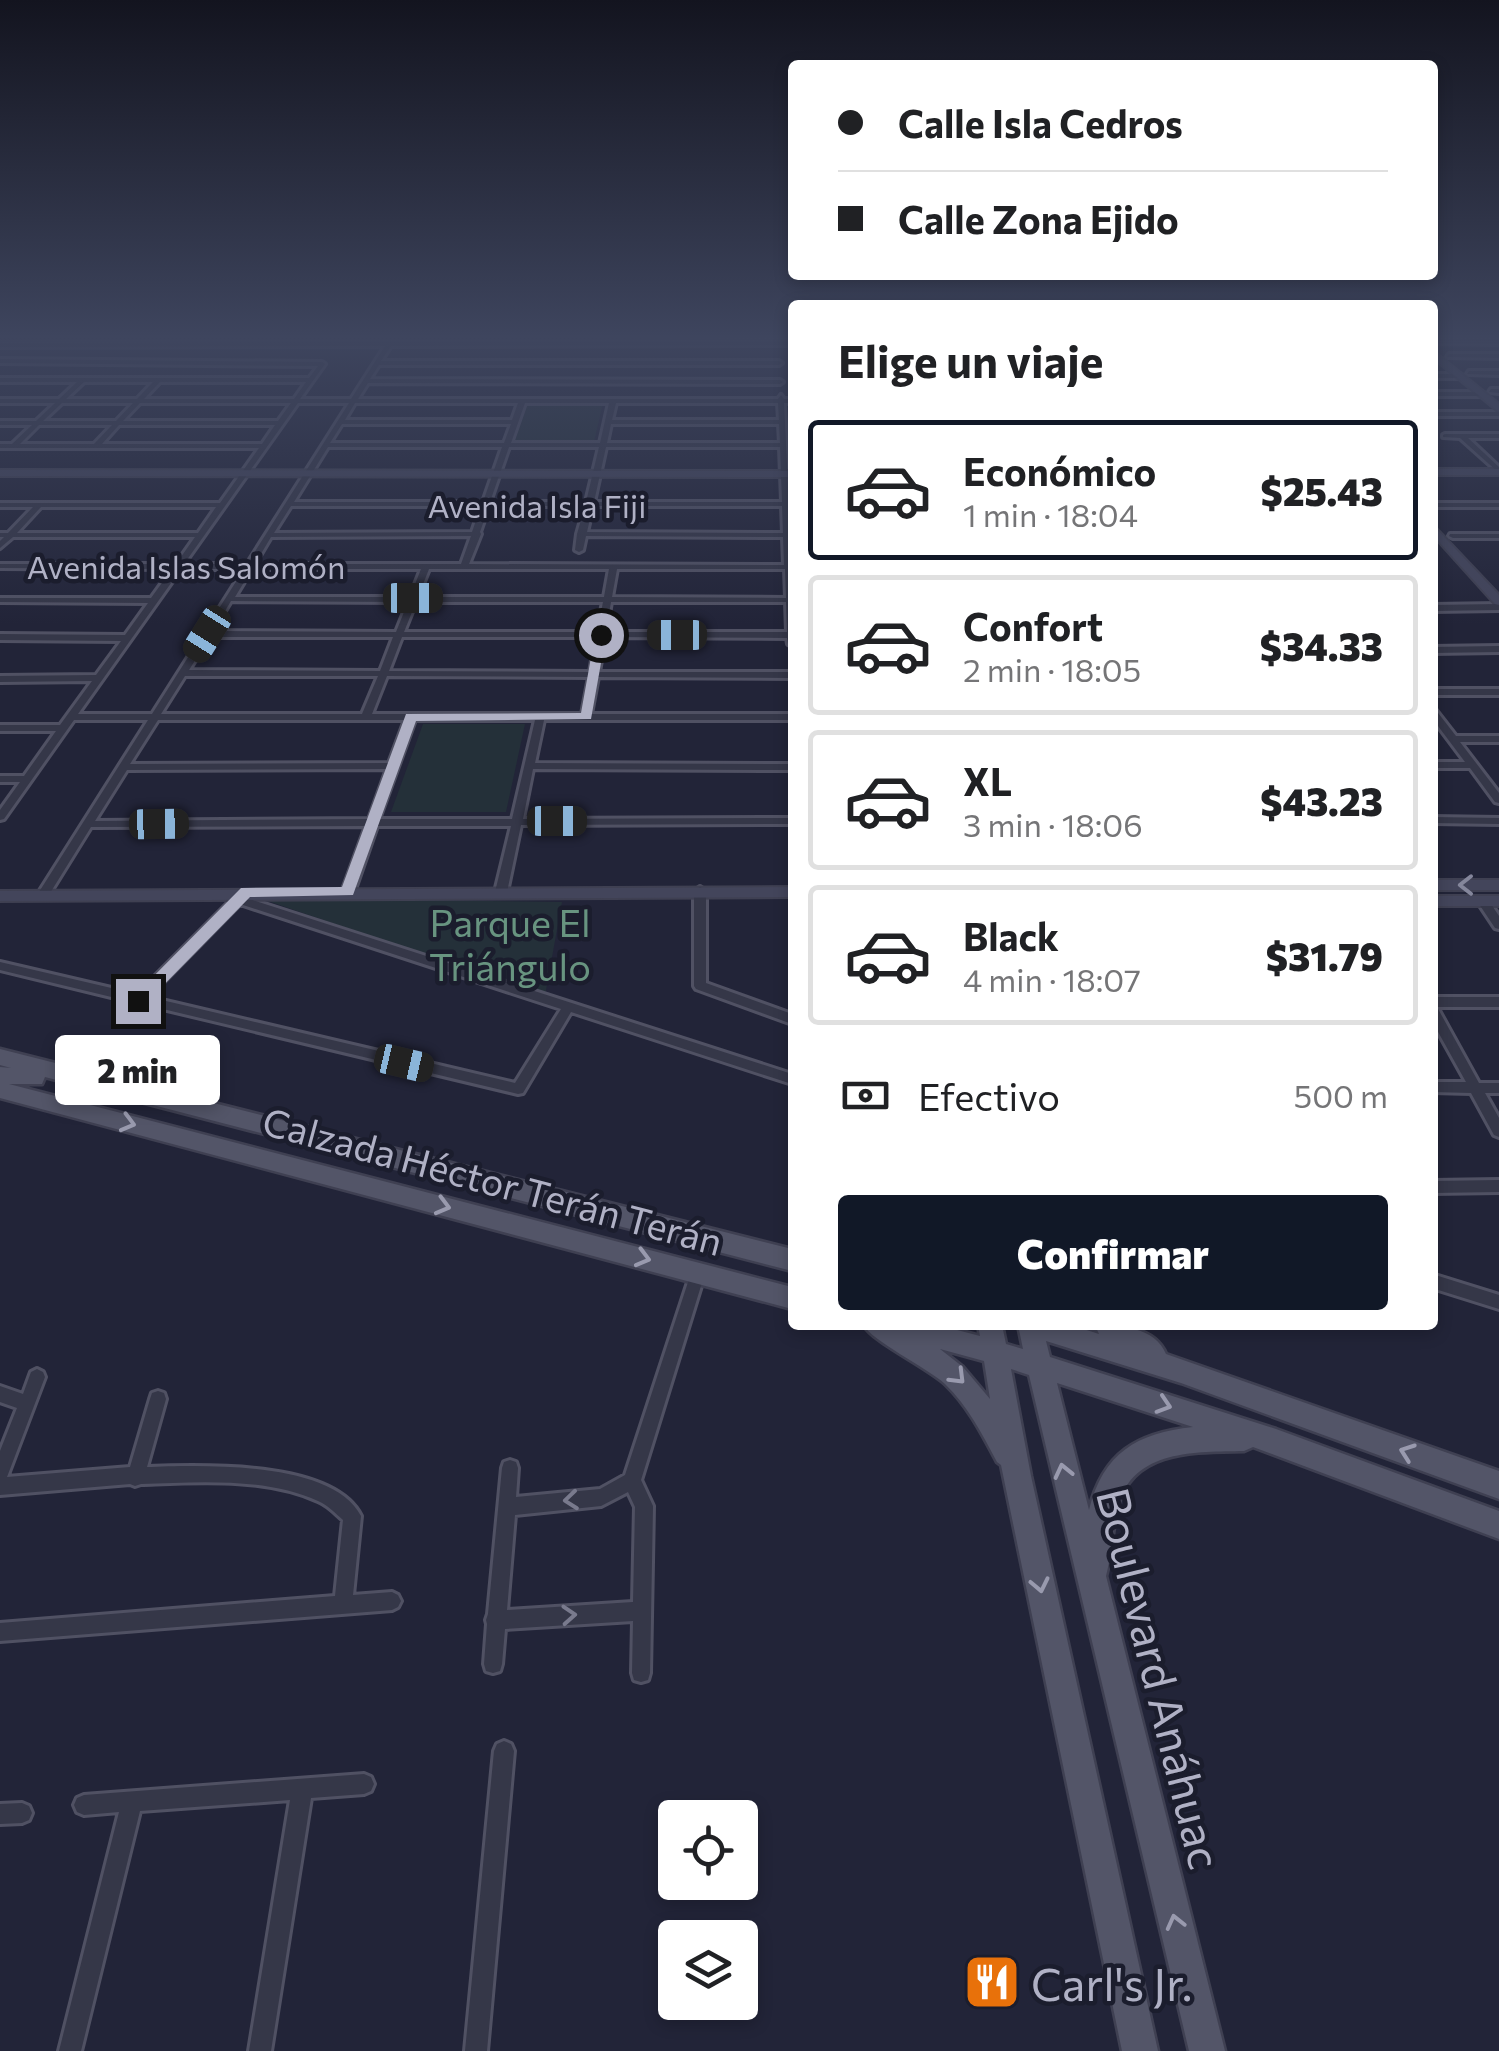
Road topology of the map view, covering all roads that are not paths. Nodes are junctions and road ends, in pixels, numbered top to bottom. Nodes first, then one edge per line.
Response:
1 (29, 432) edge
2 (110, 432) edge
3 (274, 432) edge
4 (334, 432) edge
5 (512, 432) edge
6 (605, 432) edge
7 (783, 432) edge
8 (1441, 432) edge
9 (1462, 436) junction
10 (1499, 436) edge
11 (1448, 439) junction
12 (1438, 441) edge
13 (1469, 443) junction
14 (601, 444) junction
15 (97, 445) junction
16 (325, 445) junction
17 (509, 445) junction
18 (784, 445) junction
19 (0, 446) edge
20 (14, 446) junction
21 (264, 446) junction
22 (1438, 472) edge
23 (1499, 472) edge
24 (498, 473) junction
25 (595, 473) junction
26 (0, 474) edge
27 (244, 474) junction
28 (308, 474) junction
29 (788, 474) edge
30 (288, 504) junction
31 (786, 504) junction
32 (0, 505) edge
33 (39, 505) junction
34 (222, 505) junction
35 (488, 505) junction
36 (587, 505) junction
37 (1499, 505) edge
38 (1438, 509) edge
39 (0, 534) edge
40 (477, 534) junction
41 (581, 534) junction
42 (11, 535) junction
43 (200, 535) junction
44 (269, 535) junction
45 (787, 535) junction
46 (1499, 536) edge
47 (1445, 538) edge
48 (788, 545) edge
49 (0, 546) edge
50 (578, 550) dead end
51 (0, 566) edge
52 (178, 566) junction
53 (250, 566) junction
54 (426, 566) junction
55 (464, 566) junction
56 (614, 566) junction
57 (788, 566) edge
58 (1499, 586) edge
59 (413, 598) junction
60 (229, 599) junction
61 (608, 599) junction
62 (0, 600) edge
63 (154, 600) junction
64 (788, 600) edge
65 (1499, 605) edge
66 (1438, 608) edge
67 (207, 634) junction
68 (398, 635) junction
69 (601, 635) junction
70 (788, 635) edge
71 (0, 637) edge
72 (128, 638) junction
73 (1499, 649) edge
74 (1438, 650) edge
75 (183, 673) junction
76 (382, 673) junction
77 (594, 674) junction
78 (788, 675) edge
79 (99, 678) junction
80 (0, 679) edge
81 (1438, 692) edge
82 (1499, 692) edge
83 (72, 716) junction
84 (366, 716) junction
85 (586, 716) junction
86 (155, 717) junction
87 (411, 717) junction
88 (540, 717) junction
89 (788, 717) edge
90 (1438, 718) edge
91 (0, 728) edge
92 (63, 728) junction
93 (1454, 739) junction
94 (1499, 739) edge
95 (1438, 765) edge
96 (1473, 765) junction
97 (124, 766) junction
98 (394, 766) junction
99 (530, 766) junction
100 (788, 767) edge
101 (0, 779) edge
102 (27, 779) junction
103 (1495, 789) edge
104 (1499, 800) edge
105 (0, 816) edge
106 (1438, 820) edge
107 (1499, 820) edge
108 (374, 821) junction
109 (518, 821) junction
110 (788, 821) edge
111 (88, 824) junction
112 (1438, 885) edge
113 (1499, 885) edge
114 (700, 891) junction
115 (348, 892) junction
116 (501, 892) junction
117 (788, 892) edge
118 (43, 895) junction
119 (0, 896) edge
120 (242, 896) junction
121 (1438, 901) edge
122 (1491, 901) edge
123 (1499, 925) edge
124 (0, 966) edge
125 (138, 1001) junction
126 (1499, 1002) edge
127 (569, 1006) junction
128 (1438, 1006) edge
129 (1438, 1017) edge
130 (788, 1018) edge
131 (0, 1057) edge
132 (788, 1077) edge
133 (101, 1083) junction
134 (3, 1088) edge
135 (1438, 1088) edge
136 (1476, 1088) junction
137 (1499, 1088) edge
138 (1499, 1131) edge
139 (1499, 1186) edge
140 (1438, 1187) edge
141 (788, 1259) edge
142 (698, 1273) junction
143 (1438, 1283) edge
144 (788, 1297) edge
145 (1499, 1302) edge
146 (885, 1330) edge
147 (933, 1330) edge
148 (1033, 1330) edge
149 (1048, 1330) edge
150 (1115, 1330) edge
151 (993, 1338) edge
152 (1038, 1364) junction
153 (1181, 1371) junction
154 (37, 1377) dead end
155 (0, 1394) edge
156 (158, 1399) dead end
157 (28, 1403) junction
158 (1265, 1438) junction
159 (510, 1468) dead end
160 (0, 1473) edge
161 (1017, 1476) junction
162 (135, 1478) junction
163 (632, 1481) junction
164 (1499, 1485) edge
165 (0, 1486) edge
166 (1499, 1494) edge
167 (506, 1507) junction
168 (1454, 1507) junction
169 (1499, 1525) edge
170 (1091, 1588) junction
171 (392, 1601) dead end
172 (342, 1605) junction
173 (642, 1610) junction
174 (496, 1620) junction
175 (0, 1632) edge
176 (493, 1664) dead end
177 (641, 1673) dead end
178 (504, 1751) dead end
179 (364, 1784) dead end
180 (302, 1790) junction
181 (132, 1802) junction
182 (84, 1805) dead end
183 (22, 1813) dead end
184 (0, 1814) edge
185 (70, 2051) edge
186 (260, 2051) edge
187 (476, 2051) edge
188 (1140, 2051) edge
189 (1207, 2051) edge

1 - 20 street
2 - 15 street
3 - 21 street
4 - 16 street
5 - 17 street
6 - 14 street
7 - 18 street
8 - 11 street
9 - 10 street
9 - 11 street
9 - 13 street
11 - 12 street
11 - 13 street
13 - 23 street
14 - 17 street
14 - 18 street
14 - 25 street
15 - 20 street
15 - 21 street
16 - 17 street
16 - 28 street
17 - 24 street
18 - 29 street
19 - 20 street
21 - 27 street
22 - 23 street
24 - 25 street
24 - 28 street
24 - 35 street
25 - 29 street
25 - 36 street
26 - 27 street
27 - 28 street
27 - 34 street
28 - 30 street
29 - 31 street
30 - 35 street, Avenida Isla Fiji
30 - 44 street
31 - 36 street, Avenida Isla Fiji
31 - 45 street
32 - 33 street
33 - 34 street
33 - 42 street
34 - 43 street
35 - 36 street, Avenida Isla Fiji
35 - 40 street
36 - 41 street
37 - 38 street
39 - 42 street
40 - 44 street
40 - 55 street
41 - 45 street
41 - 50 street
42 - 43 street
42 - 49 street
43 - 52 street
44 - 53 street
45 - 48 street
46 - 47 street
47 - 58 street
47 - 65 street
51 - 52 street, Avenida Islas Salomón
52 - 53 street, Avenida Islas Salomón
52 - 63 street
53 - 54 street, Avenida Islas Salomón
53 - 60 street
54 - 55 street, Avenida Islas Salomón
54 - 59 street
55 - 56 street, Avenida Islas Salomón
56 - 57 street, Avenida Islas Salomón
56 - 61 street
59 - 60 street
59 - 61 street
59 - 68 street
60 - 67 street
61 - 64 street
61 - 69 street
62 - 63 street
63 - 72 street
65 - 66 street
67 - 68 street
67 - 75 street
68 - 69 street
68 - 76 street
69 - 70 street
69 - 77 street
71 - 72 street
72 - 79 street
73 - 74 street
75 - 76 street
75 - 86 street
76 - 77 street
76 - 84 street
77 - 78 street
77 - 85 street
79 - 80 street
79 - 83 street
81 - 82 street
83 - 86 street
83 - 92 street
84 - 86 street
84 - 87 street
85 - 88 street
85 - 89 street
86 - 97 street
87 - 88 street
87 - 98 street
88 - 99 street
90 - 93 street
91 - 92 street
92 - 102 street
93 - 94 street
93 - 96 street
95 - 96 street
96 - 103 street
97 - 98 street
97 - 111 street
98 - 108 street
99 - 100 street
99 - 109 street
101 - 102 street
102 - 105 street
103 - 104 street
106 - 107 street
108 - 109 street
108 - 111 street
108 - 115 street
109 - 110 street
109 - 116 street
111 - 118 street
113 -> 112 street
114 - 116 street
114 - 117 street
114 - 130 street
115 - 116 street
115 - 120 street
118 - 119 street
118 - 120 street
120 - 125 street
120 - 127 street
121 - 122 street
122 - 123 street
124 - 125 street
125 - 127 street
126 - 128 street
127 - 132 street
129 - 136 street
131 - 133 main road, Calzada Héctor Terán Terán
133 - 134 main road
133 - 141 main road, Calzada Héctor Terán Terán
134 -> 142 main road, Calzada Héctor Terán Terán
135 - 136 street
136 - 137 street
136 - 138 street
139 - 140 street
142 - 144 main road, Calzada Héctor Terán Terán
142 - 163 street
143 - 145 street
146 -> 161 main road
147 - 151 main road
148 - 152 main road, Boulevard Anáhuac
149 - 153 main road
150 - 153 main road
151 - 152 main road
151 - 161 main road
152 -> 158 main road
170 -> 152 main road, Boulevard Anáhuac
164 -> 153 main road
154 - 157 street
155 - 157 street
156 - 162 street
157 - 160 street
158 - 168 main road
158 - 170 main road
159 - 167 street
161 -> 188 main road
162 - 165 street
162 - 172 street
163 -> 167 street
163 - 173 street
166 - 168 main road
167 - 174 street
168 - 169 main road
189 -> 170 main road, Boulevard Anáhuac
171 - 172 street
172 - 175 street
174 -> 173 street
173 - 177 street
174 - 176 street
178 - 187 street
179 - 180 street
180 - 181 street
180 - 186 street
181 - 182 street
181 - 185 street
183 - 184 street

